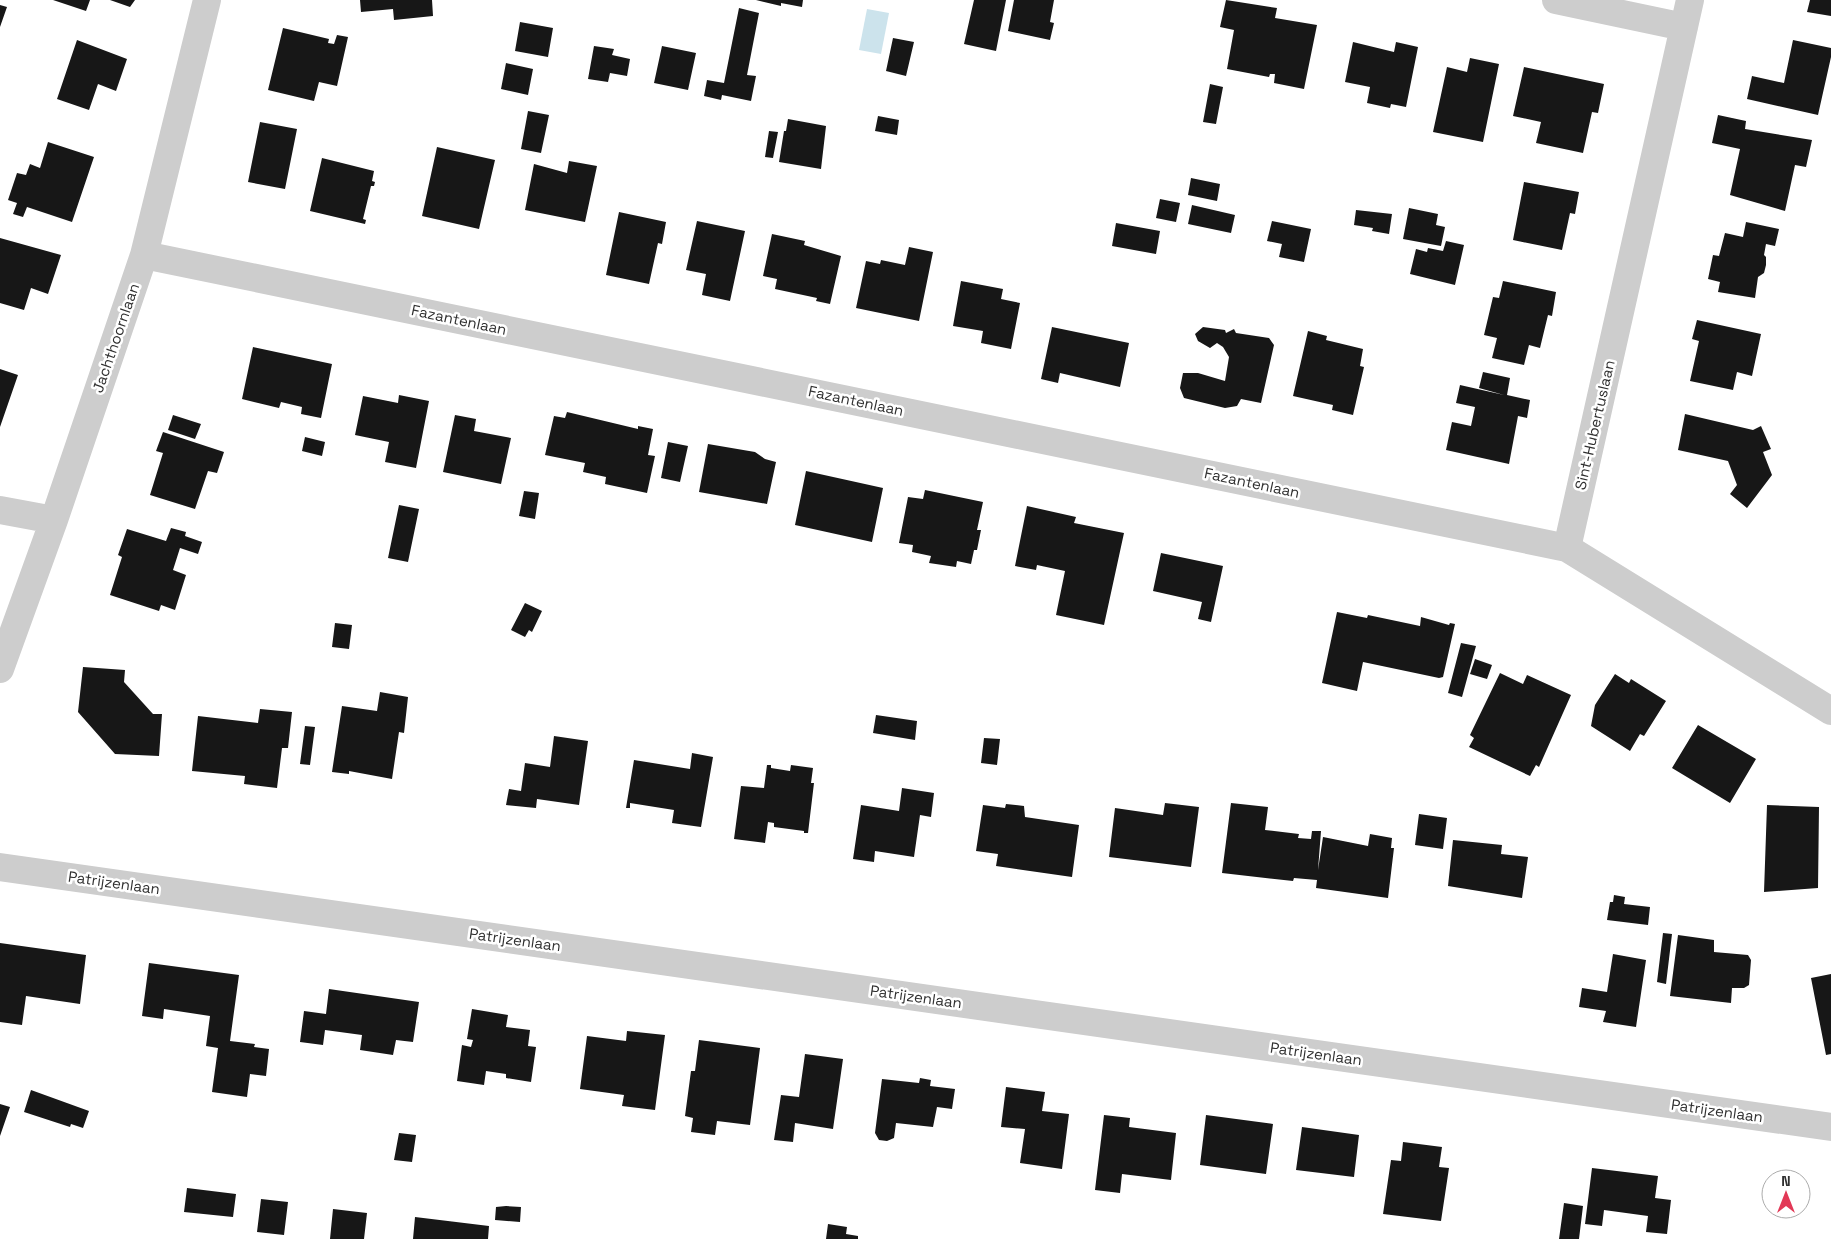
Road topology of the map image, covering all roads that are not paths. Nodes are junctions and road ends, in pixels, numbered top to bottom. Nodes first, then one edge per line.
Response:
1 (207, 0) edge
2 (1556, 0) edge
3 (1690, 0) edge
4 (1684, 27) junction
5 (144, 255) junction
6 (0, 510) edge
7 (54, 520) junction
8 (1567, 548) junction
9 (0, 669) edge
10 (1831, 711) edge
11 (0, 867) edge
12 (1831, 1127) edge

1 - 5 street, Jachthoornlaan
2 - 4 street
3 - 4 street, Sint-Hubertuslaan
4 - 8 street, Sint-Hubertuslaan
5 - 7 street, Jachthoornlaan
5 - 8 street, Fazantenlaan
6 - 7 street
7 - 9 street, Jachthoornlaan
8 - 10 street
11 - 12 street, Patrijzenlaan

